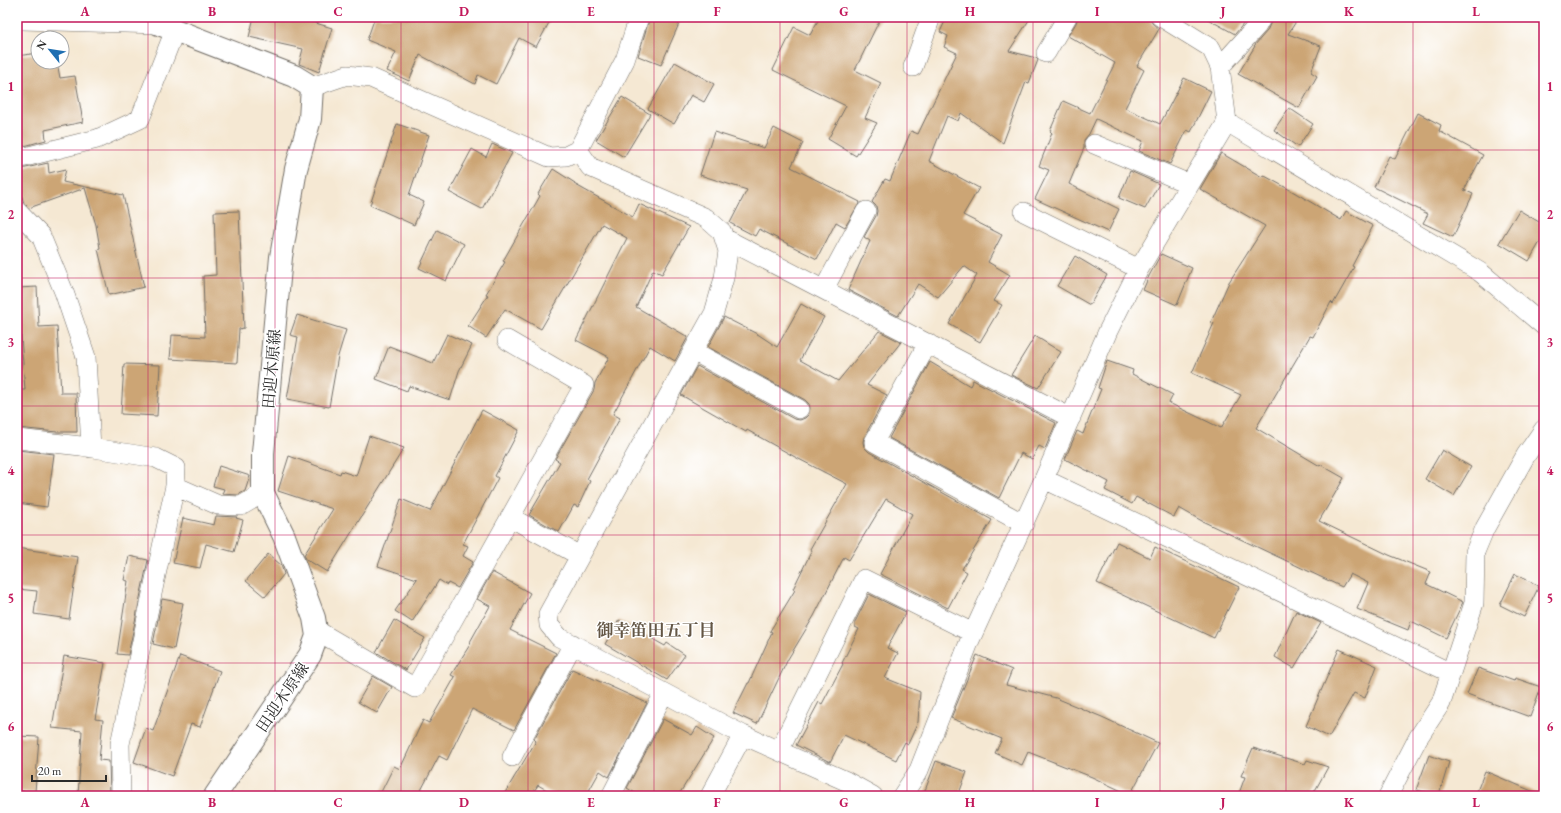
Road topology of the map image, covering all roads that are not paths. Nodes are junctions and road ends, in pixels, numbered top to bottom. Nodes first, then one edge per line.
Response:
1 (639, 17) edge
2 (932, 17) edge
3 (1067, 17) edge
4 (1161, 17) edge
5 (1262, 17) edge
6 (22, 20) dead end
7 (160, 24) edge
8 (1046, 53) dead end
9 (1220, 66) junction
10 (913, 67) dead end
11 (312, 87) junction
12 (1226, 122) junction
13 (1094, 144) dead end
14 (578, 150) junction
15 (17, 159) edge
16 (1189, 184) junction
17 (17, 211) edge
18 (866, 211) dead end
19 (1024, 212) dead end
20 (724, 238) junction
21 (1139, 269) junction
22 (824, 289) junction
23 (1544, 326) edge
24 (507, 340) dead end
25 (928, 343) junction
26 (693, 351) junction
27 (799, 409) dead end
28 (1071, 418) junction
29 (1544, 429) edge
30 (17, 439) edge
31 (91, 448) junction
32 (1044, 479) junction
33 (176, 486) junction
34 (263, 493) junction
35 (510, 517) junction
36 (1024, 524) junction
37 (580, 556) junction
38 (316, 630) junction
39 (973, 633) junction
40 (573, 644) junction
41 (1451, 673) junction
42 (664, 693) junction
43 (743, 735) junction
44 (779, 751) junction
45 (512, 757) dead end
46 (121, 796) edge
47 (215, 796) edge
48 (611, 796) edge
49 (710, 796) edge
50 (873, 796) edge
51 (902, 796) edge
52 (1388, 796) edge

1 - 14 street
2 - 10 street
3 - 8 street
4 - 9 street
5 - 9 street
6 - 7 street
7 - 11 main road
7 - 15 street
9 - 12 street
11 - 14 street
11 - 34 main road, 田迎木原線
12 - 16 street
12 - 23 street
13 - 16 street
14 - 20 street
16 - 21 street
17 - 31 street
18 - 22 street
19 - 21 street
20 - 22 street
20 - 26 street
21 - 28 street
22 - 25 street
24 - 35 street
25 - 28 street
25 - 36 street
26 - 27 street
26 - 37 street
28 - 32 street
29 - 41 street
30 - 31 street
31 - 33 street
32 - 36 street
32 - 41 street
33 - 34 street
33 - 46 street
34 - 38 main road, 田迎木原線
35 - 37 street
35 - 38 street
36 - 39 street
37 - 40 street
38 - 47 main road, 田迎木原線
39 - 44 street
39 - 51 street
40 - 42 street
40 - 45 street
41 - 52 street
42 - 43 street
42 - 48 street
43 - 44 street
43 - 49 street
44 - 50 street

